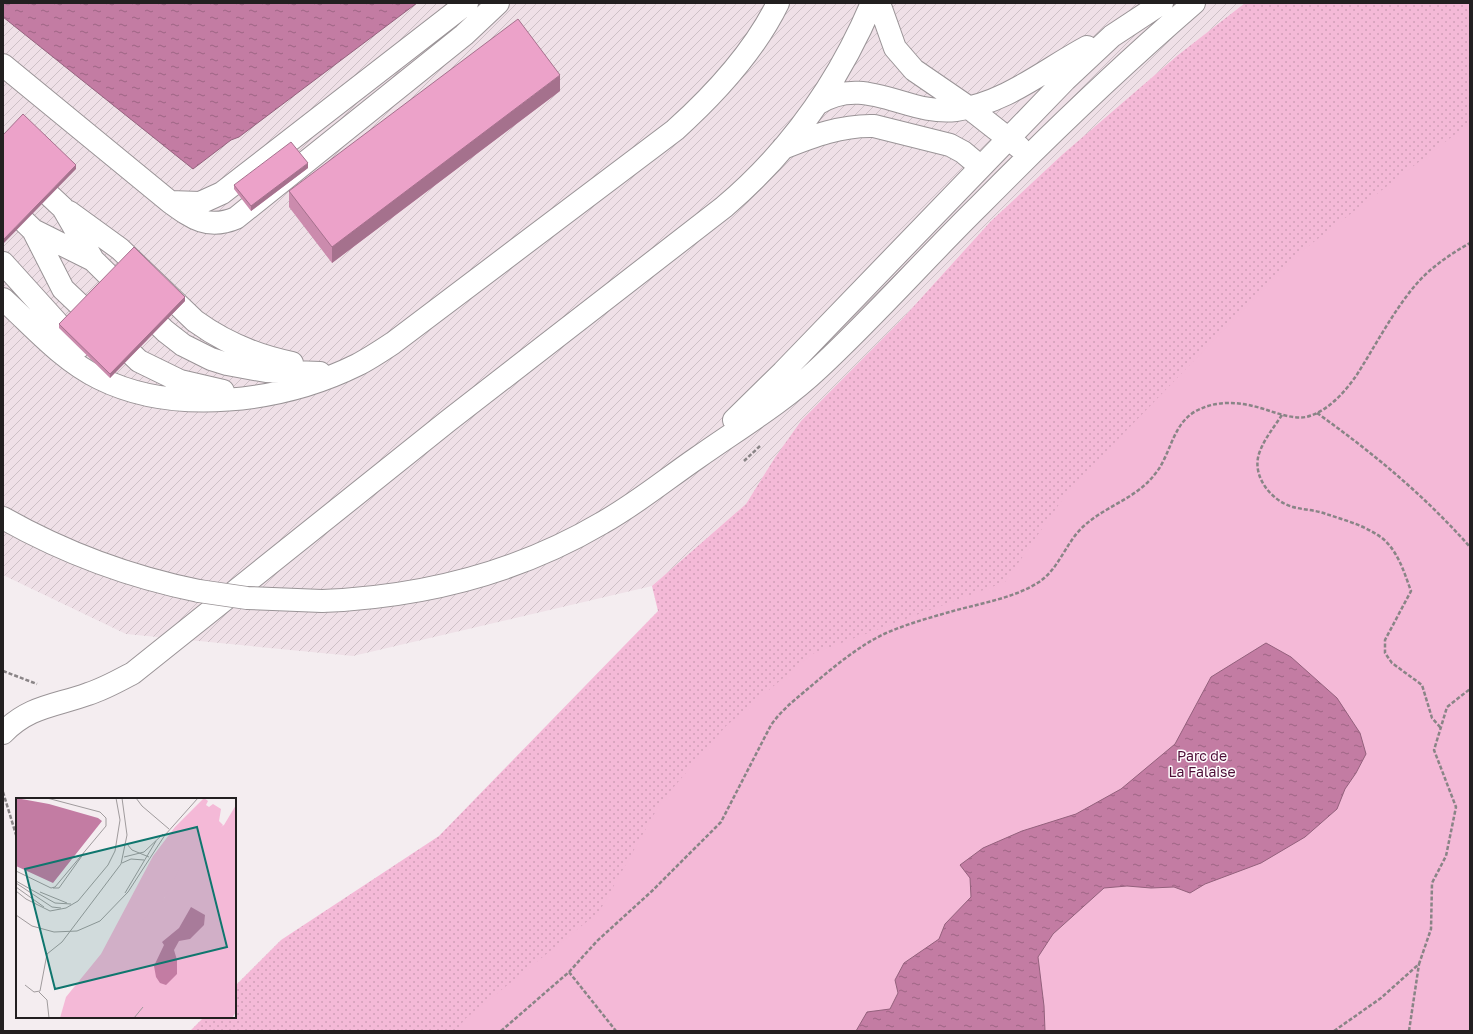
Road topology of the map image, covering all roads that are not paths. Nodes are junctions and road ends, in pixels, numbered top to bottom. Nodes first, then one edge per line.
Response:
1 (467, 3) edge
2 (498, 3) edge
3 (778, 3) edge
4 (872, 3) edge
5 (879, 3) edge
6 (1162, 3) edge
7 (1194, 3) edge
8 (1112, 36) junction
9 (3, 65) edge
10 (840, 68) junction
11 (846, 93) junction
12 (1092, 94) junction
13 (817, 104) junction
14 (968, 107) junction
15 (874, 126) junction
16 (1008, 139) junction
17 (950, 145) junction
18 (783, 148) junction
19 (3, 152) edge
20 (1030, 154) junction
21 (981, 167) junction
22 (3, 201) edge
23 (170, 202) junction
24 (63, 208) junction
25 (33, 230) junction
26 (93, 260) junction
27 (5, 266) edge
28 (63, 289) junction
29 (3, 299) edge
30 (340, 373) junction
31 (115, 386) junction
32 (261, 395) junction
33 (694, 460) junction
34 (3, 518) edge
35 (3, 733) edge

1 - 23 street
2 - 23 street
3 - 30 street
4 - 10 street
5 - 14 street
6 - 8 street
7 - 12 street
8 - 14 street
8 - 16 street
9 - 23 street
10 - 11 street
10 - 13 street
11 - 13 street
11 - 14 street
11 - 15 street
12 - 16 street
12 - 20 street
13 - 18 street
14 - 16 street
15 - 17 street
15 - 18 street
16 - 17 street
16 - 20 street
16 - 21 street
17 - 21 street
18 - 35 street
19 - 24 street
20 - 33 street
21 - 33 street
22 - 25 street
24 - 26 street
24 - 30 street
25 - 26 street
25 - 28 street
26 - 30 street
27 - 28 street
27 - 31 street
28 - 32 street
29 - 31 street
30 - 32 street
31 - 32 street
33 - 34 street, bridge

